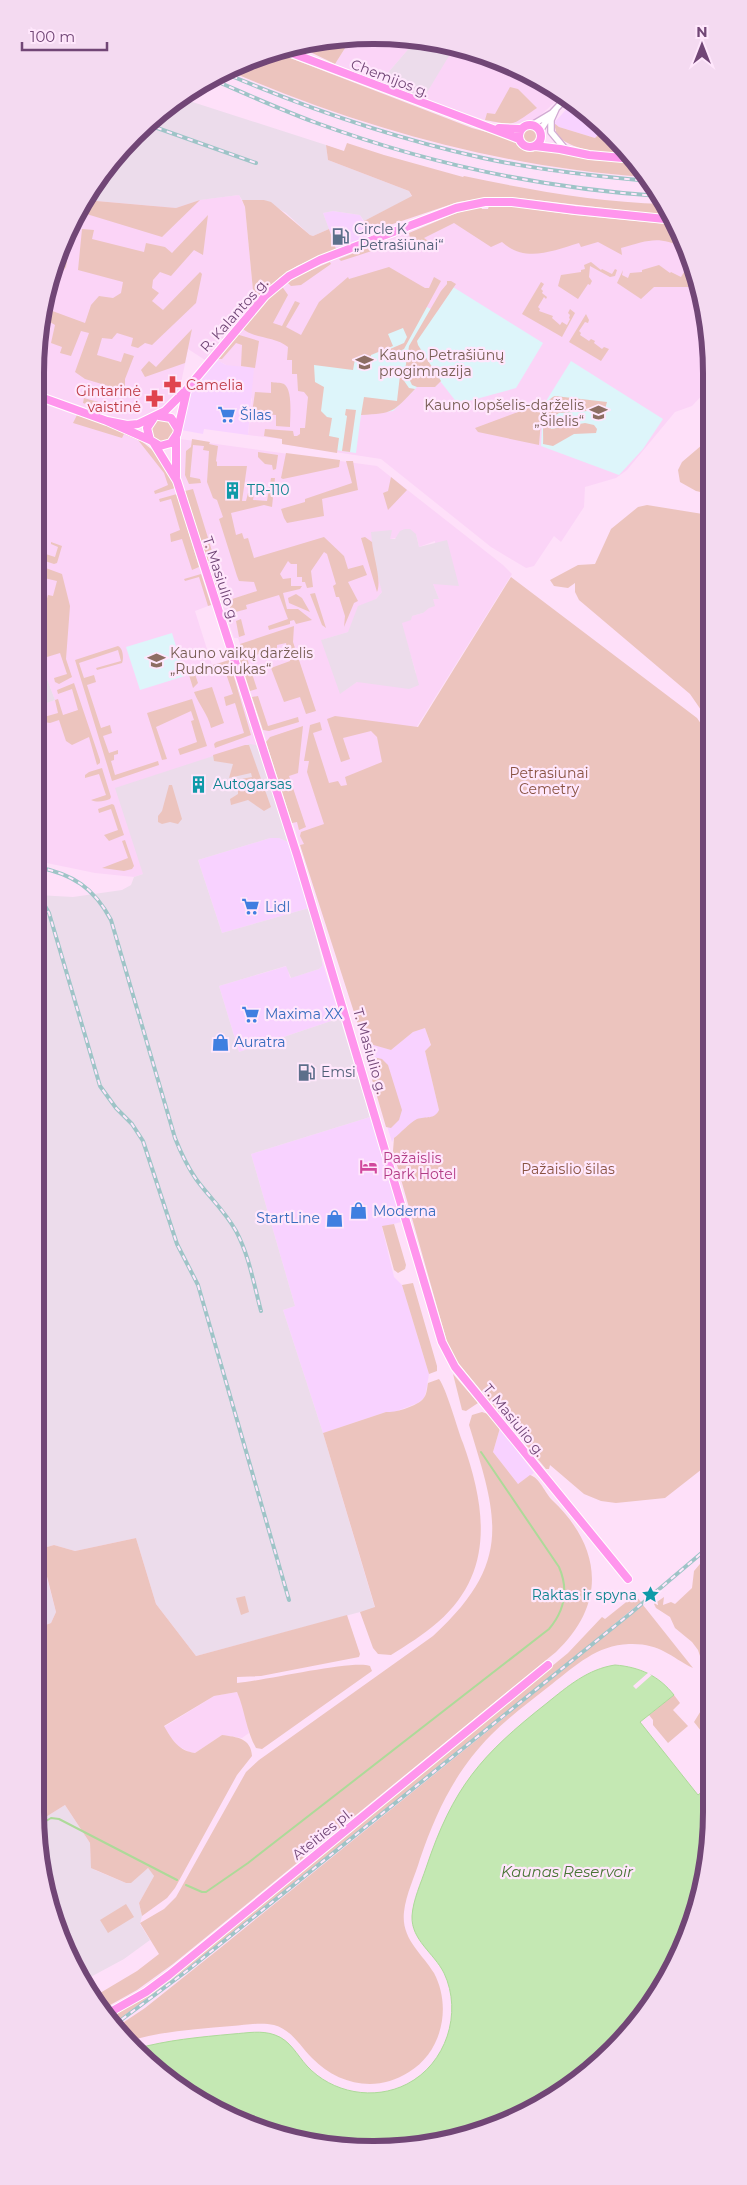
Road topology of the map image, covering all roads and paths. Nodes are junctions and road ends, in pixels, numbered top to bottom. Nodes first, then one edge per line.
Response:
1 (293, 54) edge
2 (562, 103) edge
3 (554, 111) junction
4 (532, 125) junction
5 (490, 128) junction
6 (521, 129) junction
7 (540, 134) junction
8 (519, 140) junction
9 (535, 146) junction
10 (564, 150) junction
11 (623, 159) edge
12 (664, 219) edge
13 (187, 389) junction
14 (44, 398) edge
15 (155, 417) junction
16 (107, 421) junction
17 (177, 434) junction
18 (151, 441) junction
19 (177, 481) junction
20 (628, 1579) dead end
21 (548, 1665) dead end
22 (111, 2011) edge

1 - 5 main road, Chemijos g.
2 - 3 street
3 - 4 street
3 - 7 street
3 - 10 street
4 - 6 main road
4 - 7 main road
5 - 6 main road, Chemijos g.
5 - 8 main road, Chemijos g.
6 - 8 main road
7 - 9 main road
7 - 10 main road
8 - 9 main road
9 - 10 main road
10 - 11 main road
12 - 13 main road, R. Kalantos g.
13 - 15 main road, R. Kalantos g.
13 - 17 main road, R. Kalantos g.
14 - 16 main road, R. Kalantos g.
15 - 16 main road, R. Kalantos g.
15 - 17 main road
15 - 18 main road
16 - 18 main road, R. Kalantos g.
17 - 18 main road
17 - 19 main road, T. Masiulio g.
18 - 19 main road, T. Masiulio g.
19 - 20 main road, T. Masiulio g.
21 - 22 main road, Ateities pl.

